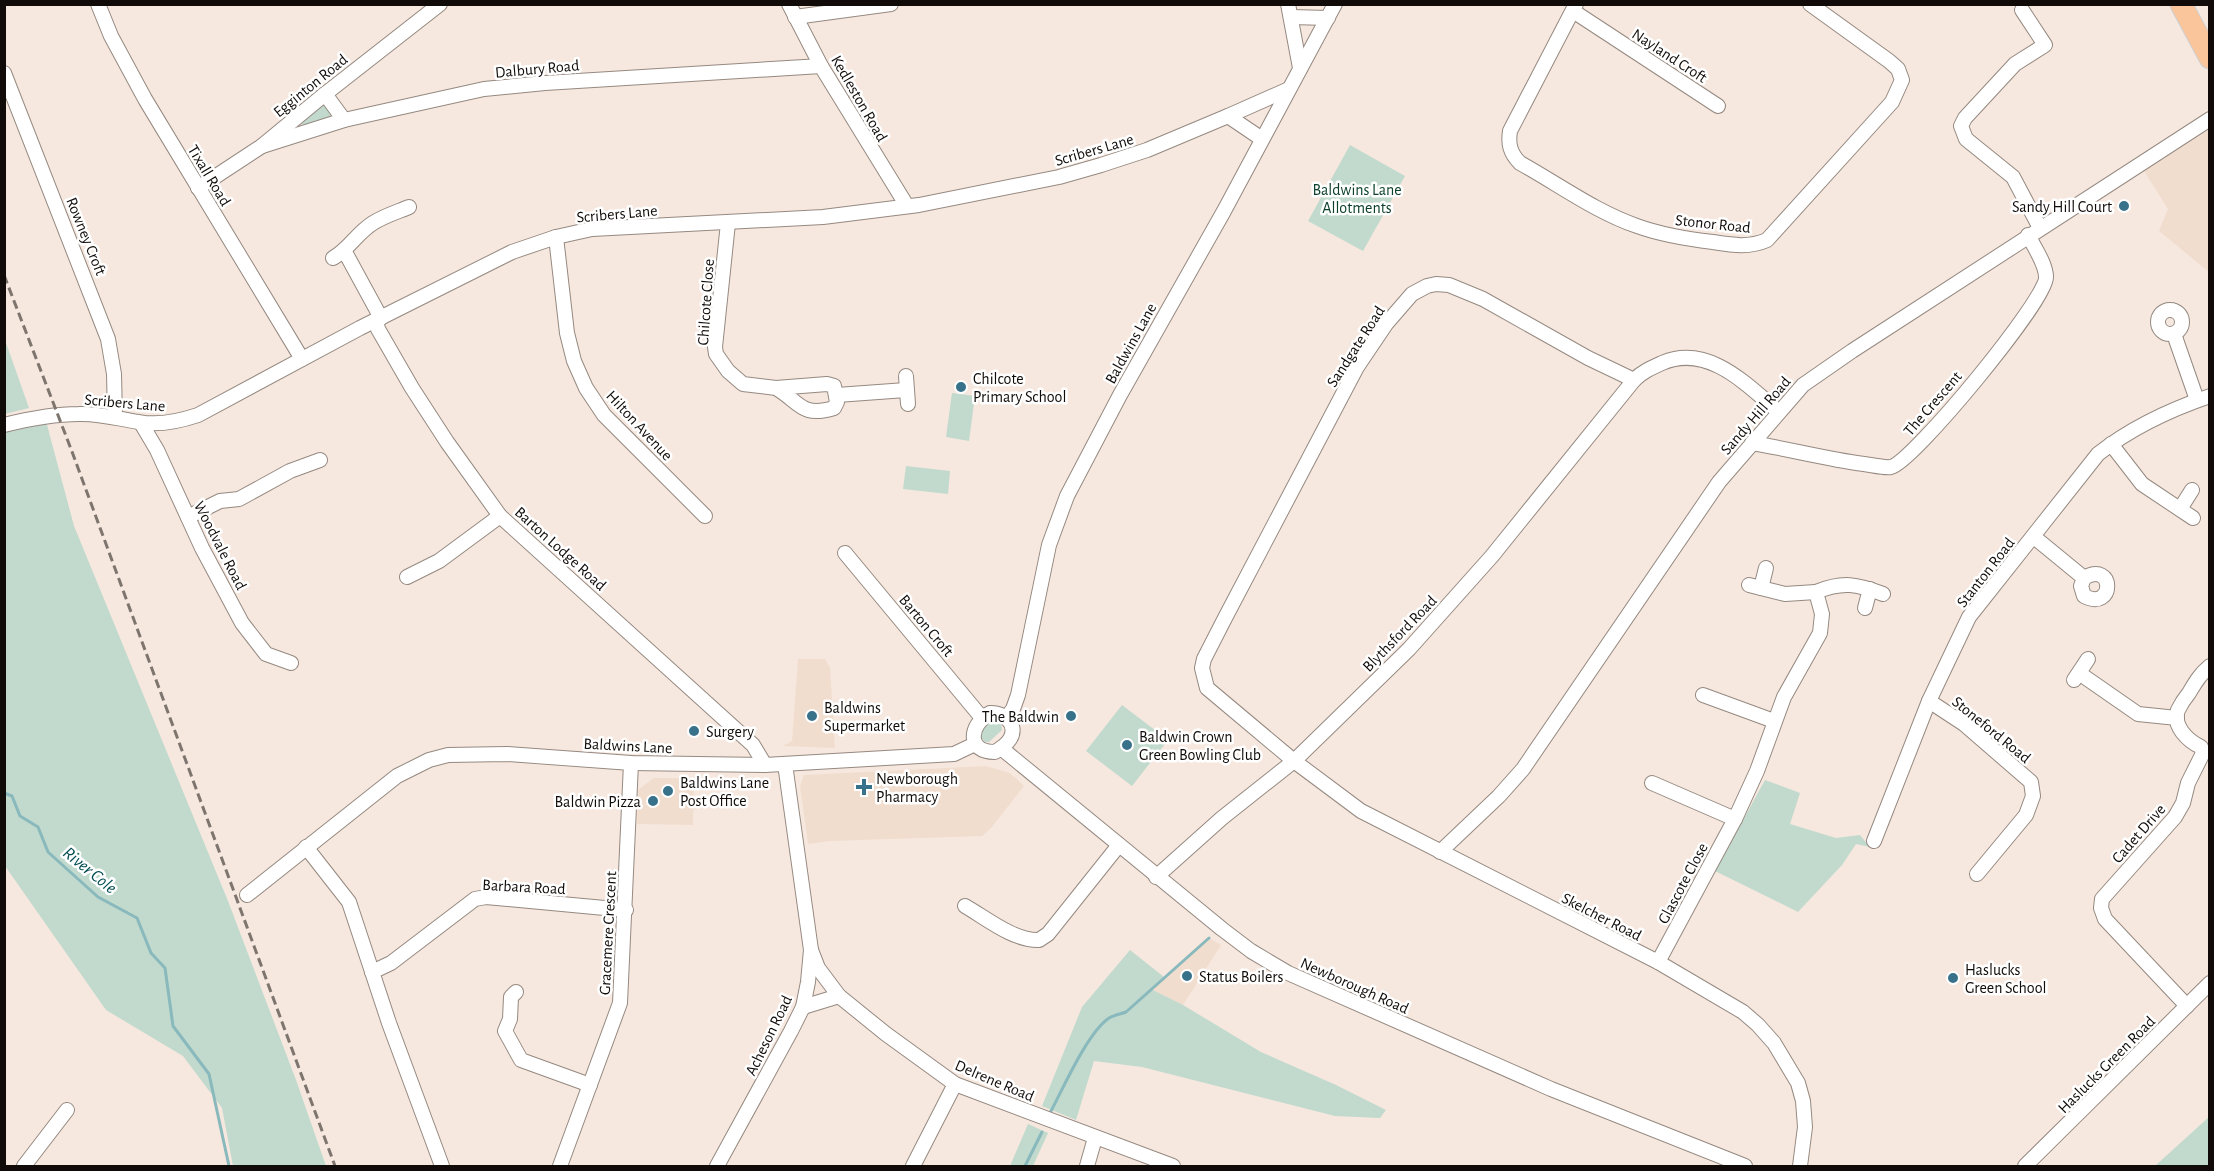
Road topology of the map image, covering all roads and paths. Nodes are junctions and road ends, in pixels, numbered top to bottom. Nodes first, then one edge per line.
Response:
1 (440, 4) edge
2 (891, 4) edge
3 (1335, 4) edge
4 (1810, 4) edge
5 (100, 5) edge
6 (2186, 5) edge
7 (1575, 8) edge
8 (2022, 10) dead end
9 (792, 11) edge
10 (1289, 11) edge
11 (1328, 18) junction
12 (2210, 29) edge
13 (2210, 58) edge
14 (821, 66) junction
15 (1300, 68) junction
16 (8, 69) edge
17 (1290, 89) junction
18 (325, 94) junction
19 (1718, 106) dead end
20 (1228, 116) junction
21 (2210, 119) edge
22 (344, 120) junction
23 (1262, 139) junction
24 (262, 146) junction
25 (198, 188) junction
26 (907, 206) junction
27 (409, 207) dead end
28 (728, 224) junction
29 (2040, 228) junction
30 (2028, 236) junction
31 (556, 237) junction
32 (378, 320) junction
33 (2174, 334) dead end
34 (302, 359) junction
35 (1634, 380) junction
36 (776, 388) junction
37 (907, 390) dead end
38 (837, 395) junction
39 (2203, 398) edge
40 (1779, 412) junction
41 (115, 417) junction
42 (141, 423) junction
43 (4, 425) edge
44 (1752, 443) junction
45 (2111, 444) junction
46 (320, 460) dead end
47 (2193, 490) dead end
48 (2180, 509) junction
49 (500, 516) junction
50 (705, 516) dead end
51 (188, 517) junction
52 (2193, 518) dead end
53 (2034, 537) junction
54 (845, 553) dead end
55 (1766, 568) dead end
56 (407, 577) dead end
57 (2084, 578) dead end
58 (1816, 592) junction
59 (1865, 608) dead end
60 (2088, 659) dead end
61 (291, 663) dead end
62 (2210, 666) edge
63 (1703, 695) dead end
64 (1929, 701) junction
65 (982, 717) junction
66 (1007, 717) junction
67 (2177, 718) junction
68 (1774, 721) junction
69 (975, 744) junction
70 (1001, 748) junction
71 (1294, 762) junction
72 (631, 763) junction
73 (785, 764) junction
74 (765, 765) junction
75 (1652, 783) dead end
76 (1735, 819) junction
77 (1874, 841) dead end
78 (1119, 845) junction
79 (306, 847) junction
80 (1440, 852) junction
81 (1977, 874) dead end
82 (1156, 877) junction
83 (247, 895) dead end
84 (965, 906) dead end
85 (626, 910) junction
86 (811, 950) junction
87 (1658, 962) junction
88 (372, 972) junction
89 (2210, 983) edge
90 (516, 992) dead end
91 (839, 996) junction
92 (2187, 1006) junction
93 (803, 1007) junction
94 (955, 1084) junction
95 (590, 1085) junction
96 (66, 1110) dead end
97 (1095, 1138) junction
98 (24, 1167) edge
99 (442, 1167) edge
100 (560, 1167) edge
101 (717, 1167) edge
102 (913, 1167) edge
103 (1087, 1167) edge
104 (1173, 1167) edge
105 (1745, 1167) edge
106 (1800, 1167) edge
107 (2025, 1167) edge

1 - 18 street, Egginton Road
2 - 9 street
3 - 11 street, Baldwins Lane
4 - 7 street, Stonor Road
5 - 25 street, Tixall Road
6 - 12 highway
6 - 13 highway
7 - 19 street, Nayland Croft
8 - 29 street
9 - 14 street, Kedleston Road
10 - 11 street
10 - 15 street
11 - 15 street, Baldwins Lane
14 - 22 street, Dalbury Road
14 - 26 street, Kedleston Road
15 - 17 street, Baldwins Lane
16 - 41 street, Rowney Croft
17 - 20 street, Scribers Lane
17 - 23 street, Baldwins Lane
18 - 22 street
18 - 24 street, Egginton Road
20 - 23 street
20 - 26 street, Scribers Lane
21 - 29 street, Sandy Hill Road
22 - 24 street, Dalbury Road
23 - 66 street, Baldwins Lane
24 - 25 street, Egginton Road
25 - 34 street, Tixall Road
26 - 28 street, Scribers Lane
27 - 32 street, Barton Lodge Road
28 - 31 street, Scribers Lane
28 - 36 street, Chilcote Close
29 - 30 street, Sandy Hill Road
30 - 40 street, Sandy Hill Road
30 - 44 street, The Crescent
31 - 32 street, Scribers Lane
31 - 50 street, Hilton Avenue
32 - 34 street, Scribers Lane
32 - 49 street, Barton Lodge Road
33 - 39 street
34 - 42 street, Scribers Lane
35 - 40 street
35 - 71 street, Blythsford Road
35 - 71 street, Sandgate Road
36 - 38 street, Chilcote Close
36 - 38 street
37 - 38 street, Chilcote Close
39 - 45 street, Stanton Road
40 - 44 street, Sandy Hill Road
41 - 42 street, Scribers Lane
41 - 43 street, Scribers Lane
42 - 51 street, Woodvale Road
44 - 80 street, Sandy Hill Road
45 - 48 street
45 - 53 street, Stanton Road
46 - 51 street
47 - 48 street
48 - 52 street
49 - 56 street
49 - 74 street, Barton Lodge Road
51 - 61 street, Woodvale Road
53 - 57 street
53 - 64 street, Stanton Road
54 - 65 street, Barton Croft
55 - 58 street
58 - 59 street
58 - 68 street, Glascote Close
60 - 67 street
62 - 67 street
63 - 68 street
64 - 77 street, Stanton Road
64 - 81 street, Stoneford Road
65 - 66 street
65 - 69 street
66 - 70 street
67 - 92 street, Cadet Drive
68 - 76 street, Glascote Close
69 - 70 street
69 - 73 street, Baldwins Lane
70 - 78 street, Newborough Road
71 - 80 street, Skelcher Road
71 - 82 street, Blythsford Road
72 - 74 street, Baldwins Lane
72 - 79 street, Baldwins Lane
72 - 85 street, Gracemere Crescent
73 - 74 street, Baldwins Lane
73 - 86 street, Acheson Road
75 - 76 street
76 - 87 street, Glascote Close
78 - 82 street, Newborough Road
78 - 84 street
79 - 83 street, Baldwins Lane
79 - 88 street
80 - 87 street, Skelcher Road
82 - 105 street, Newborough Road
85 - 88 street, Barbara Road
85 - 95 street, Gracemere Crescent
86 - 91 street, Delrene Road
86 - 93 street, Acheson Road
87 - 106 street, Skelcher Road
88 - 99 street
89 - 92 street, Haslucks Green Road
90 - 95 street
91 - 93 street
91 - 94 street, Delrene Road
92 - 107 street, Haslucks Green Road
93 - 101 street, Acheson Road
94 - 97 street, Delrene Road
94 - 102 street
95 - 100 street, Gracemere Crescent
96 - 98 street
97 - 103 street
97 - 104 street, Delrene Road

